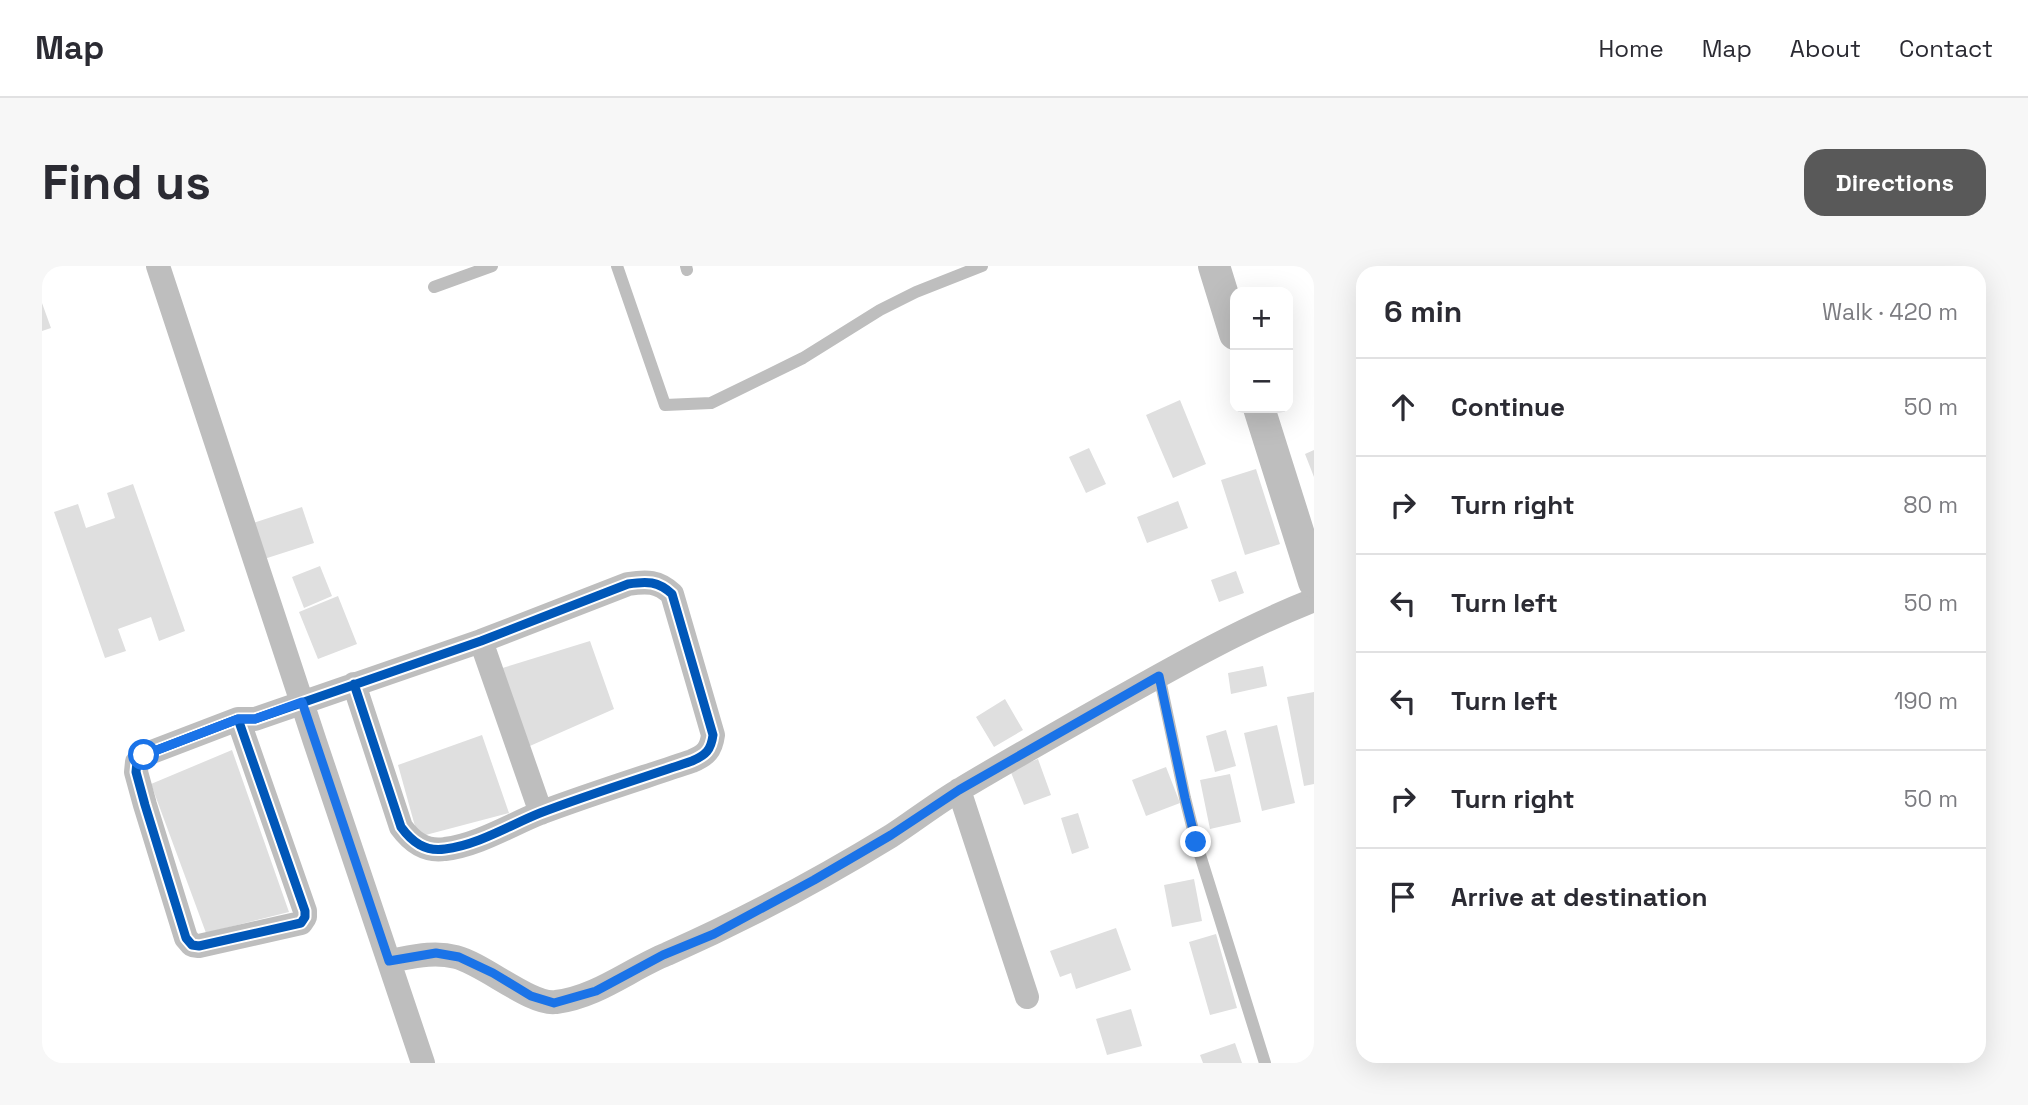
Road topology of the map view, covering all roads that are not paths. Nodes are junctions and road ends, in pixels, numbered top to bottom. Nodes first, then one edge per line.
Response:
1 (158, 266) edge
2 (492, 266) edge
3 (617, 266) edge
4 (982, 266) edge
5 (1214, 266) edge
6 (434, 287) dead end
7 (1230, 318) edge
8 (1261, 413) edge
9 (1314, 582) edge
10 (1314, 600) edge
11 (481, 641) junction
12 (1159, 676) junction
13 (355, 684) junction
14 (302, 702) junction
15 (238, 719) junction
16 (959, 790) junction
17 (541, 813) junction
18 (389, 961) junction
19 (1027, 997) dead end
20 (423, 1063) edge
21 (1265, 1063) edge

1 - 14 street
2 - 6 lane
3 - 4 lane
5 - 7 street
8 - 9 street
10 - 12 street
11 - 13 street
11 - 17 street
11 - 17 street
12 - 16 street
12 - 21 lane
13 - 14 street
13 - 17 street
14 - 15 street
14 - 18 street
15 - 15 street
16 - 18 street
16 - 19 street
18 - 20 street

